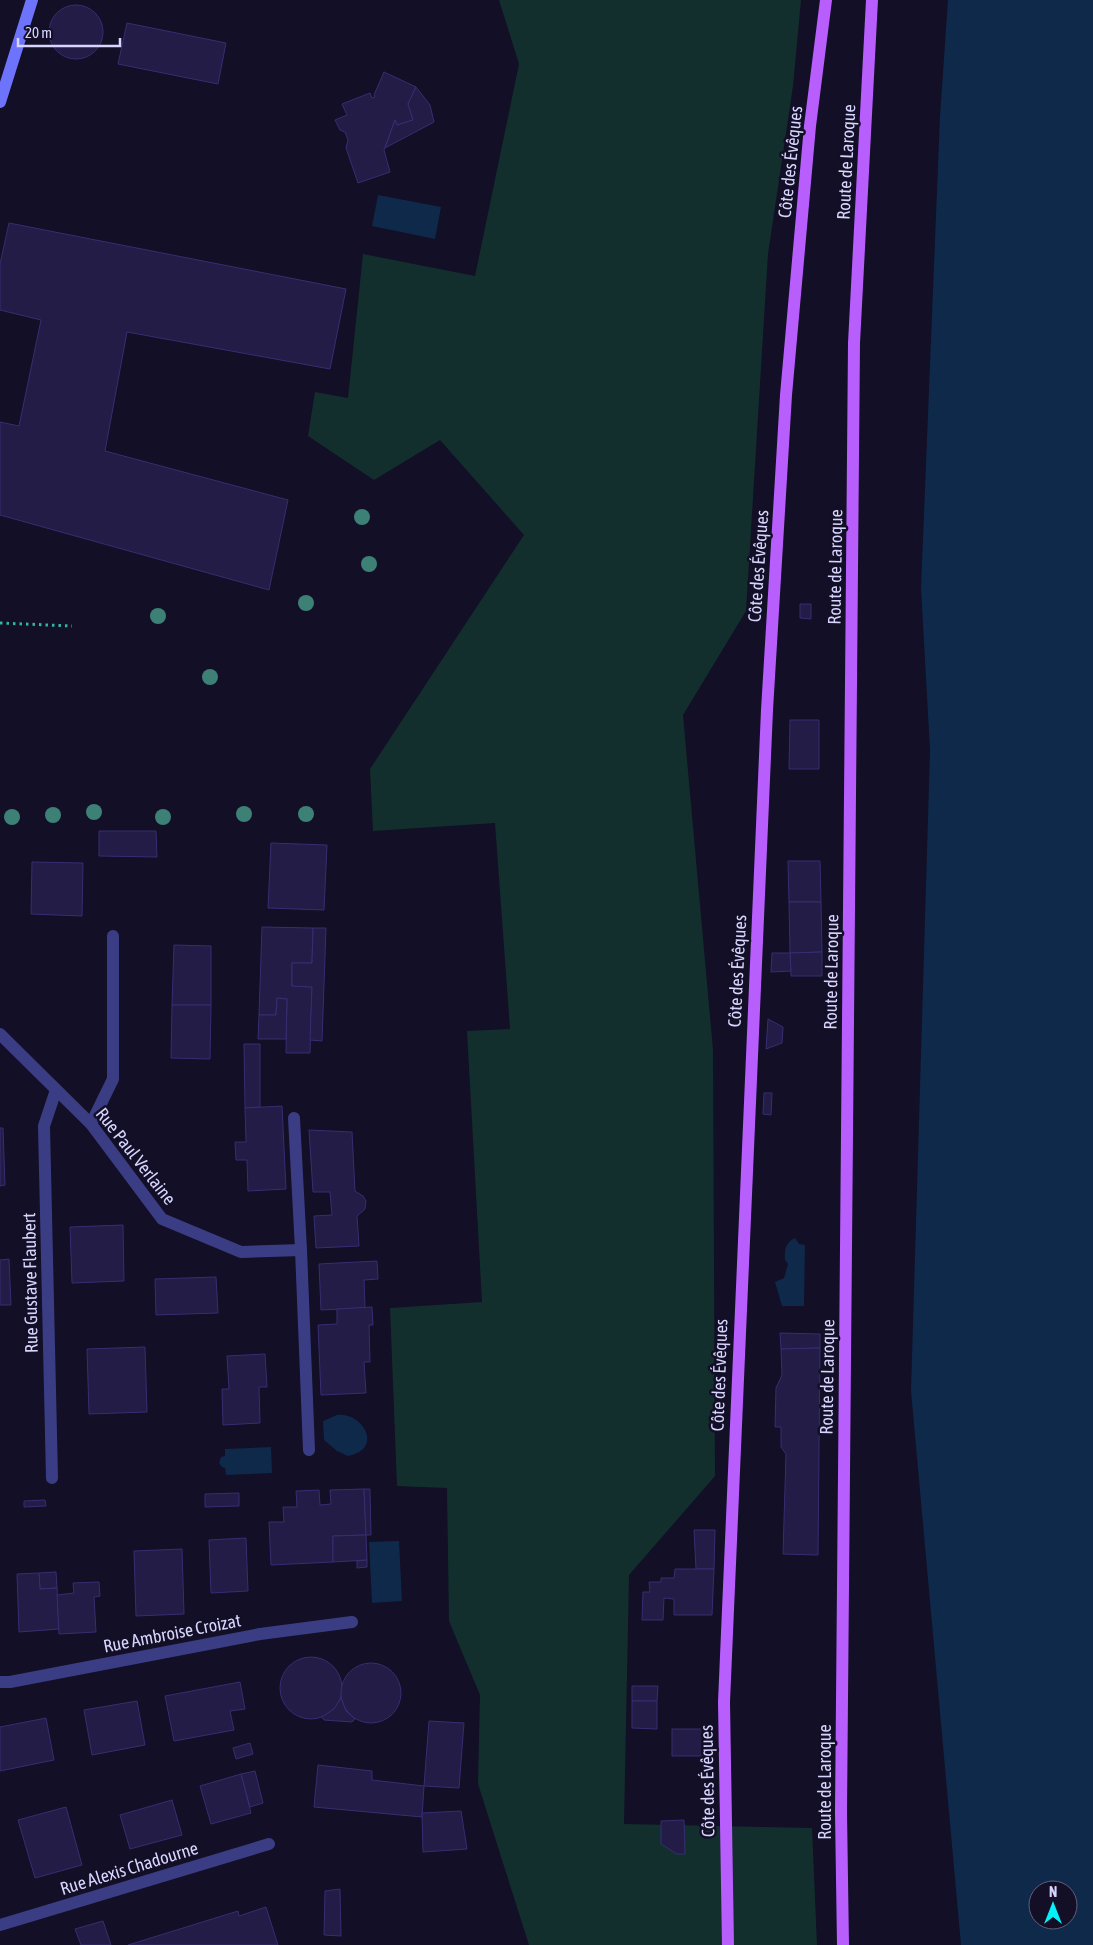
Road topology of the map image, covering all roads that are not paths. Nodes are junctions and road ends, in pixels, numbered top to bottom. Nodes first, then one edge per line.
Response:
1 (32, 0) edge
2 (826, 0) edge
3 (872, 0) edge
4 (0, 102) edge
5 (113, 936) dead end
6 (0, 1034) edge
7 (56, 1090) junction
8 (294, 1118) dead end
9 (91, 1124) junction
10 (301, 1250) junction
11 (309, 1450) dead end
12 (52, 1478) dead end
13 (352, 1622) dead end
14 (0, 1682) edge
15 (268, 1844) dead end
16 (0, 1925) edge
17 (728, 1945) edge
18 (843, 1945) edge

1 - 4 street
2 - 17 main road, Côte des Évêques
3 - 18 main road, Route de Laroque
5 - 9 street
6 - 7 street, Rue Paul Verlaine
7 - 9 street, Rue Paul Verlaine
7 - 12 street, Rue Gustave Flaubert
8 - 10 street
9 - 10 street, Rue Paul Verlaine
10 - 11 street
13 - 14 street, Rue Ambroise Croizat
15 - 16 street, Rue Alexis Chadourne

